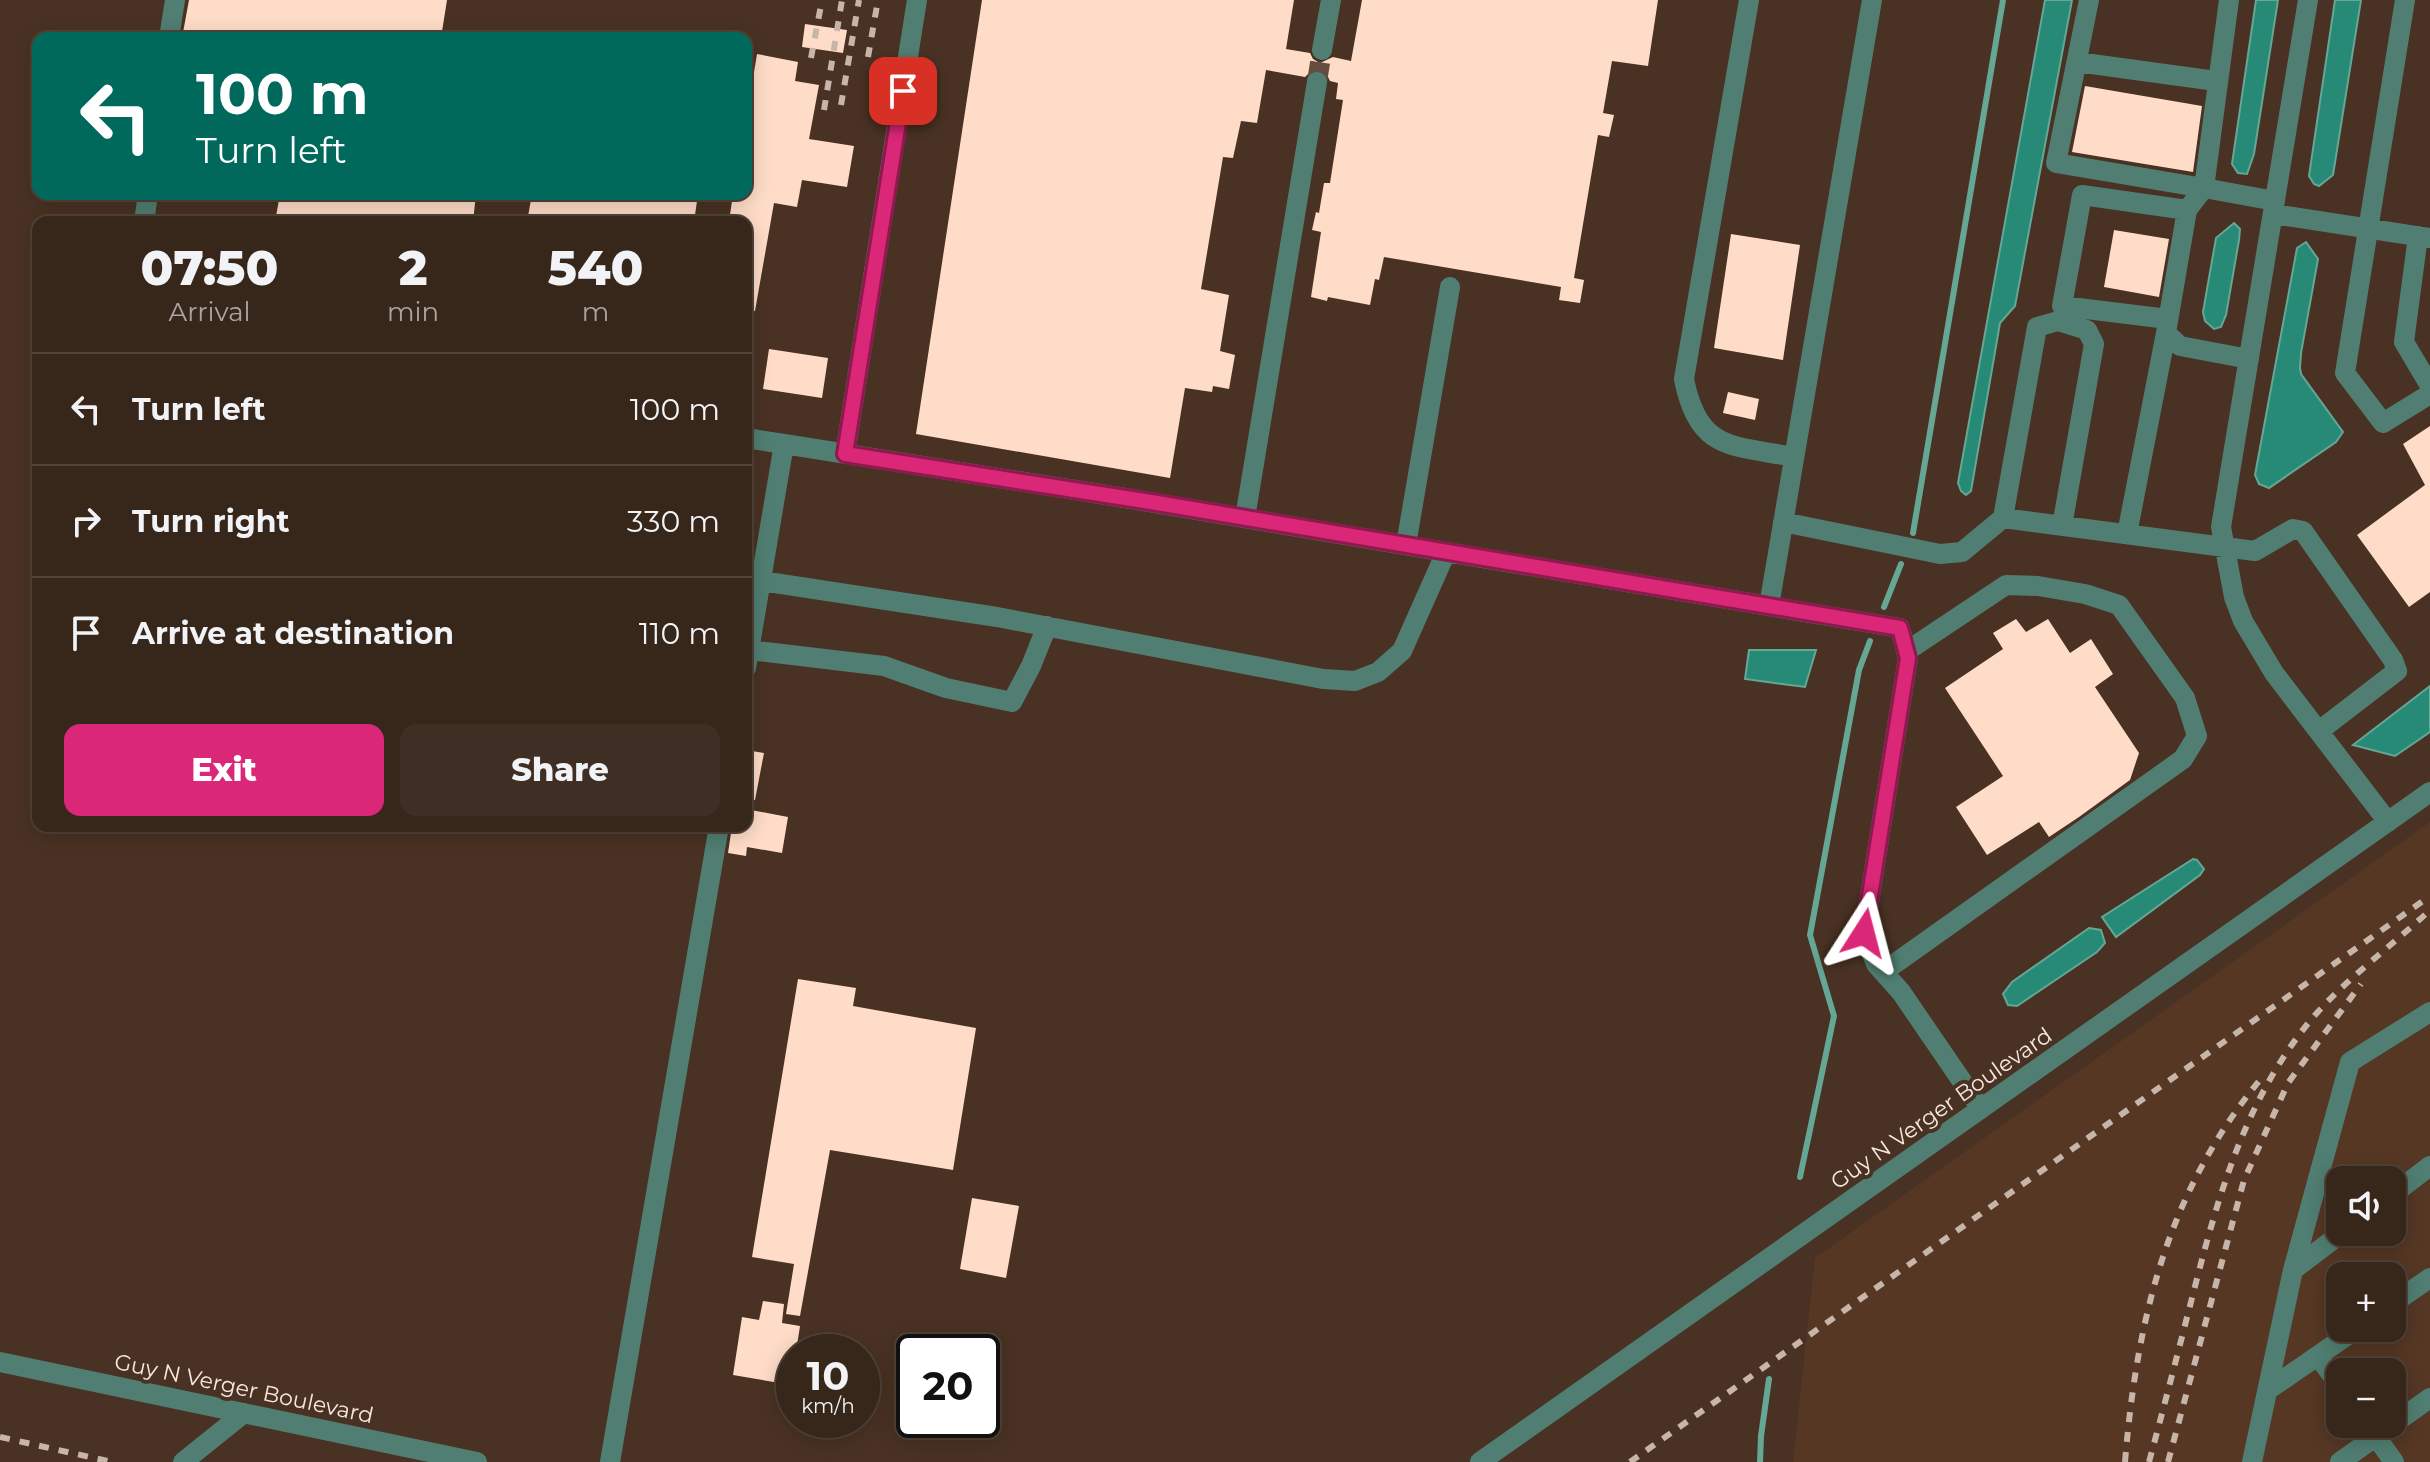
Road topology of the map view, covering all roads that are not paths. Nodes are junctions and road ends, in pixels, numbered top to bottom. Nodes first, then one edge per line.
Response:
1 (175, 0) edge
2 (917, 0) edge
3 (1331, 0) edge
4 (1749, 0) edge
5 (1872, 0) edge
6 (2089, 0) edge
7 (2229, 0) edge
8 (2308, 0) edge
9 (2405, 0) edge
10 (170, 32) edge
11 (1322, 50) tunnel mouth
12 (2077, 62) junction
13 (2216, 81) junction
14 (1317, 82) tunnel mouth
15 (2204, 188) junction
16 (2274, 207) junction
17 (2187, 210) junction
18 (2367, 228) junction
19 (2424, 237) edge
20 (1450, 287) dead end
21 (2167, 326) junction
22 (2249, 359) junction
23 (2430, 386) edge
24 (2430, 394) edge
25 (752, 439) edge
26 (784, 444) junction
27 (845, 454) junction
28 (1794, 457) junction
29 (1245, 518) junction
30 (2003, 518) junction
31 (1783, 522) junction
32 (2062, 526) junction
33 (2127, 534) junction
34 (1406, 545) junction
35 (2224, 547) junction
36 (1446, 552) junction
37 (761, 581) junction
38 (1769, 606) junction
39 (1047, 626) junction
40 (752, 635) edge
41 (1907, 651) junction
42 (752, 659) edge
43 (2319, 731) junction
44 (2430, 792) edge
45 (2388, 822) junction
46 (718, 832) edge
47 (1883, 972) junction
48 (2430, 1012) edge
49 (1981, 1109) junction
50 (2430, 1166) edge
51 (2406, 1184) edge
52 (2326, 1245) edge
53 (2293, 1270) junction
54 (2430, 1278) edge
55 (2406, 1294) edge
56 (2338, 1342) edge
57 (2318, 1356) junction
58 (0, 1362) edge
59 (2326, 1367) edge
60 (2268, 1390) junction
61 (2430, 1398) edge
62 (2406, 1411) edge
63 (244, 1413) junction
64 (2364, 1438) edge
65 (2378, 1438) edge
66 (183, 1462) edge
67 (477, 1462) edge
68 (610, 1462) edge
69 (1480, 1462) edge
70 (2252, 1462) edge
71 (2340, 1462) edge
72 (2394, 1462) edge

1 - 10 street
2 - 27 street
3 - 11 street
4 - 28 street
5 - 28 street
6 - 12 street
7 - 13 street
8 - 16 street
9 - 18 street
12 - 13 street
12 - 15 street
13 - 15 street
14 - 29 street
15 - 16 street
15 - 17 street
16 - 18 street
16 - 22 street
17 - 21 street
17 - 21 street
18 - 19 street
18 - 24 street
19 - 23 street
20 - 34 street
21 - 22 street
21 - 33 street
22 - 35 street
25 - 26 street
26 - 27 street
26 - 37 street
27 - 29 street
28 - 31 street
29 - 34 street
30 - 31 street
30 - 32 street
30 - 32 street
31 - 38 street
32 - 33 street
33 - 35 street
34 - 36 street
35 - 43 street
35 - 43 street
36 - 38 street
36 - 39 street
37 - 39 street
37 - 40 street
38 - 41 street
39 - 42 street
41 - 47 street
41 - 47 street
43 - 45 street
44 - 45 street, Guy N Verger Boulevard
45 - 49 street, Guy N Verger Boulevard
46 - 68 street
47 - 49 street
48 - 53 street
49 - 69 street, Guy N Verger Boulevard
50 - 51 street
52 - 53 street
53 - 60 street
54 - 55 street
56 - 57 street
57 - 59 street
57 - 60 street
58 - 63 street, Guy N Verger Boulevard
60 - 70 street
61 - 62 street
63 - 66 street
63 - 67 street, Guy N Verger Boulevard
64 - 71 street
65 - 72 street

